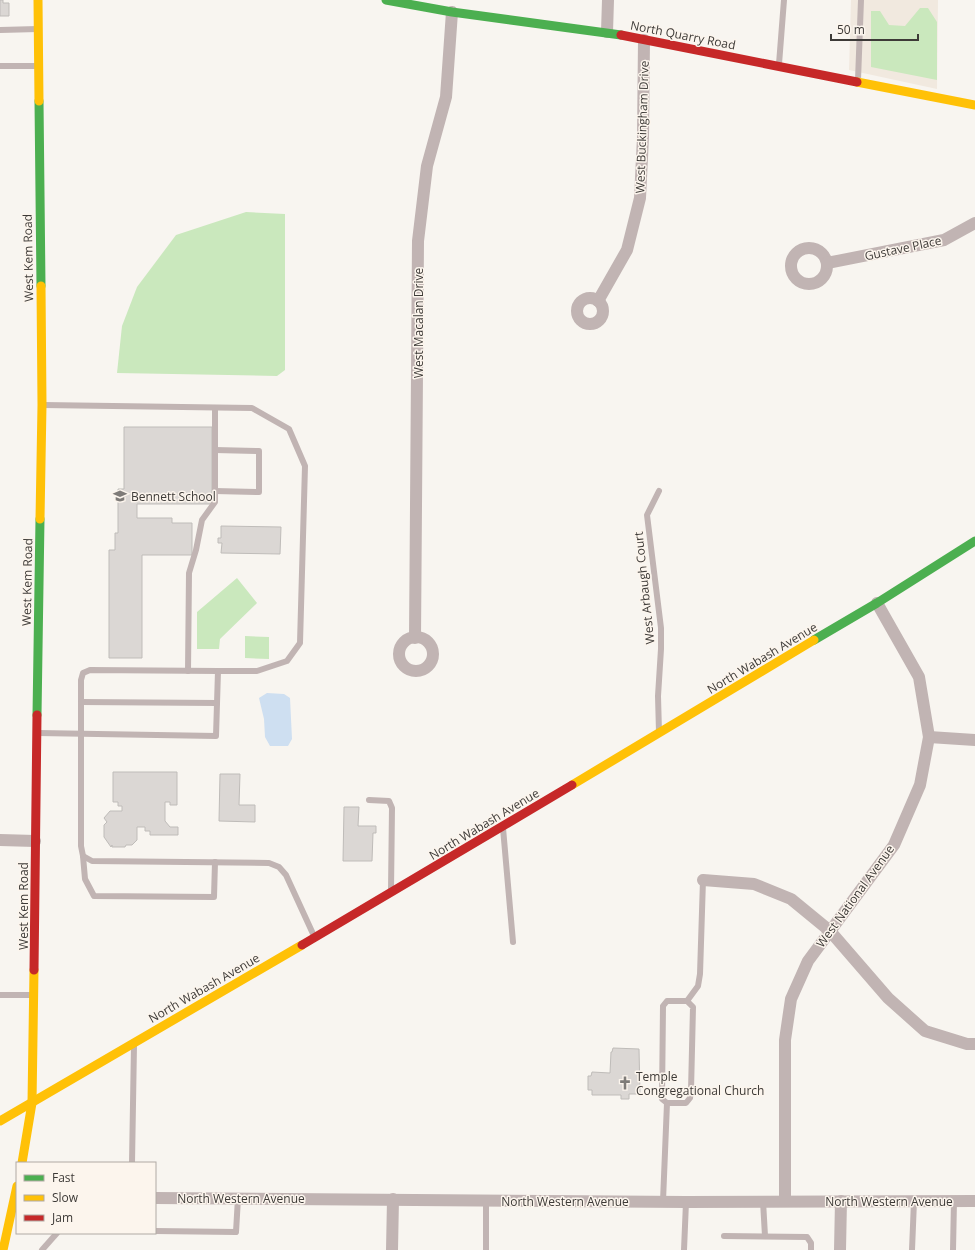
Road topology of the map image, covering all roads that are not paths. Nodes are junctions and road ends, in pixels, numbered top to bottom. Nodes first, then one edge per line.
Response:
1 (38, 0) edge
2 (386, 0) edge
3 (608, 0) edge
4 (784, 0) edge
5 (861, 0) edge
6 (452, 12) junction
7 (38, 29) junction
8 (0, 30) edge
9 (607, 32) junction
10 (644, 40) junction
11 (0, 66) edge
12 (38, 66) junction
13 (778, 66) junction
14 (858, 82) junction
15 (975, 104) edge
16 (975, 223) edge
17 (827, 263) dead end
18 (598, 301) dead end
19 (42, 405) junction
20 (215, 408) junction
21 (215, 450) junction
22 (215, 491) junction
23 (659, 491) dead end
24 (975, 540) edge
25 (876, 604) junction
26 (415, 638) dead end
27 (188, 671) junction
28 (218, 671) junction
29 (81, 702) junction
30 (217, 703) junction
31 (38, 733) junction
32 (659, 733) junction
33 (81, 734) junction
34 (929, 737) junction
35 (975, 740) edge
36 (369, 800) dead end
37 (502, 827) junction
38 (0, 840) edge
39 (35, 841) junction
40 (83, 856) junction
41 (215, 862) junction
42 (703, 880) joint
43 (391, 893) junction
44 (830, 932) junction
45 (315, 938) junction
46 (513, 942) dead end
47 (0, 995) edge
48 (34, 995) junction
49 (688, 1001) junction
50 (134, 1043) junction
51 (975, 1044) edge
52 (32, 1103) junction
53 (667, 1103) junction
54 (0, 1121) edge
55 (22, 1162) edge
56 (132, 1162) edge
57 (16, 1193) edge
58 (156, 1198) edge
59 (238, 1198) junction
60 (393, 1199) junction
61 (486, 1200) junction
62 (764, 1201) junction
63 (785, 1201) junction
64 (840, 1201) junction
65 (914, 1201) junction
66 (954, 1201) junction
67 (975, 1201) edge
68 (663, 1202) junction
69 (686, 1202) junction
70 (156, 1231) edge
71 (57, 1234) edge
72 (724, 1236) dead end
73 (765, 1236) junction
74 (3, 1250) edge
75 (42, 1250) edge
76 (392, 1250) edge
77 (486, 1250) edge
78 (684, 1250) edge
79 (811, 1250) edge
80 (840, 1250) edge
81 (912, 1250) edge
82 (953, 1250) edge

1 - 7 street, West Kem Road
2 - 6 street, North Quarry Road
3 - 9 street
4 - 13 lane
5 - 14 lane
6 - 9 street, North Quarry Road
6 - 26 street, West Macalan Drive
7 - 8 lane
7 - 12 street, West Kem Road
9 - 10 street, North Quarry Road
10 - 13 street, North Quarry Road
10 - 18 street, West Buckingham Drive
11 - 12 lane
12 - 19 street, West Kem Road
13 - 14 street, North Quarry Road
14 - 15 street, North Quarry Road
16 - 17 street, Gustave Place
19 - 20 lane
19 - 31 street, West Kem Road
20 - 21 lane
20 - 28 lane
21 - 22 lane
21 - 22 lane
22 - 27 lane
23 - 32 lane, West Arbaugh Court
24 - 25 street, North Wabash Avenue
25 - 32 street, North Wabash Avenue
25 - 34 street, West National Avenue
27 - 28 lane
27 - 29 lane
28 - 30 lane
29 - 30 lane
29 - 33 lane
30 - 33 lane
31 - 33 lane
31 - 39 street, West Kem Road
32 - 37 street, North Wabash Avenue
33 - 40 lane
34 - 35 street
34 - 44 street, West National Avenue
36 - 43 lane
37 - 43 street, North Wabash Avenue
37 - 46 lane
38 - 39 street
39 - 48 street, West Kem Road
40 - 41 lane
40 - 41 lane
41 - 45 lane
42 - 44 street
42 - 49 lane
43 - 45 street, North Wabash Avenue
44 - 51 street
44 - 63 street, West National Avenue
45 - 50 street, North Wabash Avenue
47 - 48 lane
48 - 52 street, West Kem Road
49 - 53 lane
49 - 53 lane
50 - 52 street, North Wabash Avenue
50 - 56 lane
52 - 54 street, North Wabash Avenue
52 - 55 street, West Kem Road
53 - 68 lane
57 - 74 street
58 - 59 street, North Western Avenue
59 - 60 street, North Western Avenue
59 - 70 lane
60 - 61 street, North Western Avenue
60 - 76 street
61 - 68 street, North Western Avenue
61 - 77 lane
62 - 63 street, North Western Avenue
62 - 69 street, North Western Avenue
62 - 73 lane
63 - 64 street, North Western Avenue
64 - 65 street, North Western Avenue
64 - 80 street
65 - 66 street, North Western Avenue
65 - 81 lane
66 - 67 street, North Western Avenue
66 - 82 lane
68 - 69 street, North Western Avenue
69 - 78 lane
71 - 75 lane
72 - 73 lane
73 - 79 lane

